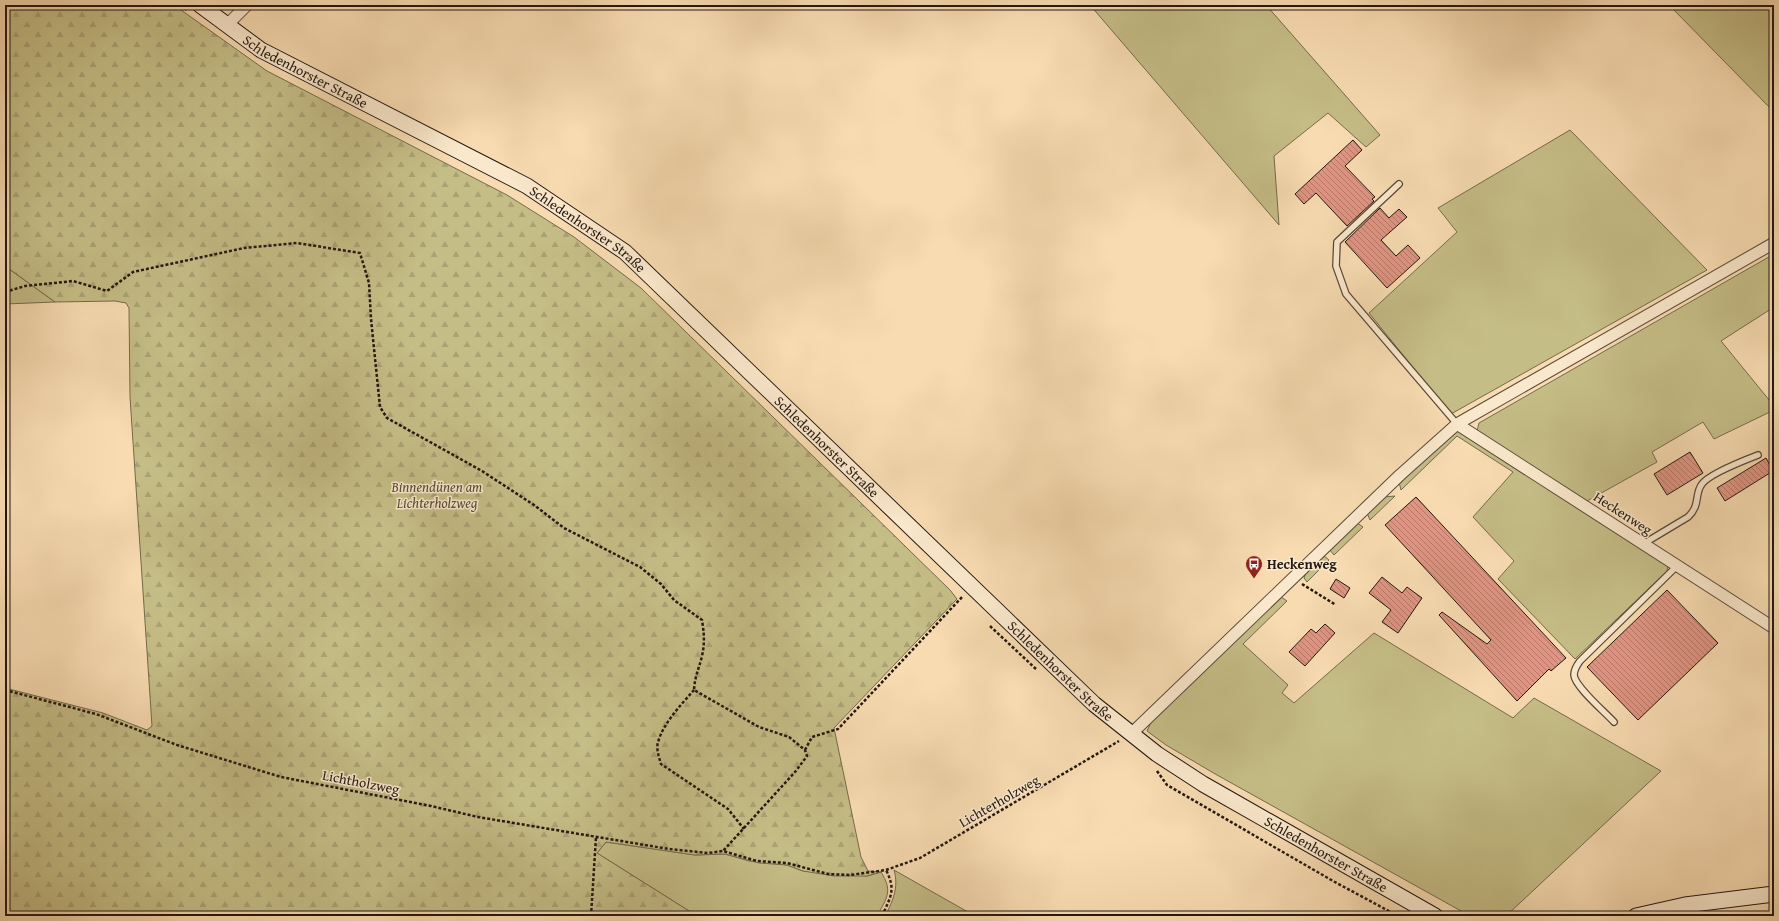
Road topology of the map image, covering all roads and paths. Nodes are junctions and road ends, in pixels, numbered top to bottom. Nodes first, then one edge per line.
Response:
1 (180, 5) edge
2 (247, 5) edge
3 (196, 10) edge
4 (227, 25) junction
5 (1399, 184) dead end
6 (1774, 243) edge
7 (5, 292) edge
8 (1456, 424) junction
9 (1758, 455) dead end
10 (1643, 544) junction
11 (1677, 566) junction
12 (1294, 578) junction
13 (964, 592) junction
14 (1336, 605) dead end
15 (984, 620) dead end
16 (1774, 628) edge
17 (1041, 674) dead end
18 (5, 690) edge
19 (694, 690) junction
20 (1614, 722) dead end
21 (1112, 736) dead end
22 (1124, 740) junction
23 (805, 750) junction
24 (1156, 770) dead end
25 (744, 830) junction
26 (596, 837) junction
27 (723, 851) junction
28 (886, 870) junction
29 (1774, 894) edge
30 (591, 916) edge
31 (882, 916) edge
32 (1398, 916) edge
33 (1435, 916) edge
34 (1636, 916) edge

1 - 3 path
2 - 4 street
3 - 4 street, Schledenhorster Straße
4 - 13 street, Schledenhorster Straße
5 - 8 lane
6 - 8 street
7 - 19 path
8 - 10 street, Heckenweg
8 - 12 street
9 - 10 lane
10 - 11 street, Heckenweg
11 - 16 street, Heckenweg
11 - 20 lane
12 - 14 path
12 - 22 street
13 - 22 street, Schledenhorster Straße
13 - 23 path
15 - 17 path
18 - 26 path, Lichtholzweg
19 - 23 path
19 - 25 path
21 - 22 path
22 - 28 path, Lichterholzweg
22 - 33 street, Schledenhorster Straße
23 - 25 path
24 - 32 path
25 - 27 path
26 - 27 path, Lichtholzweg
26 - 30 path
27 - 28 path, Lichterholzweg
28 - 31 path
29 - 34 street

